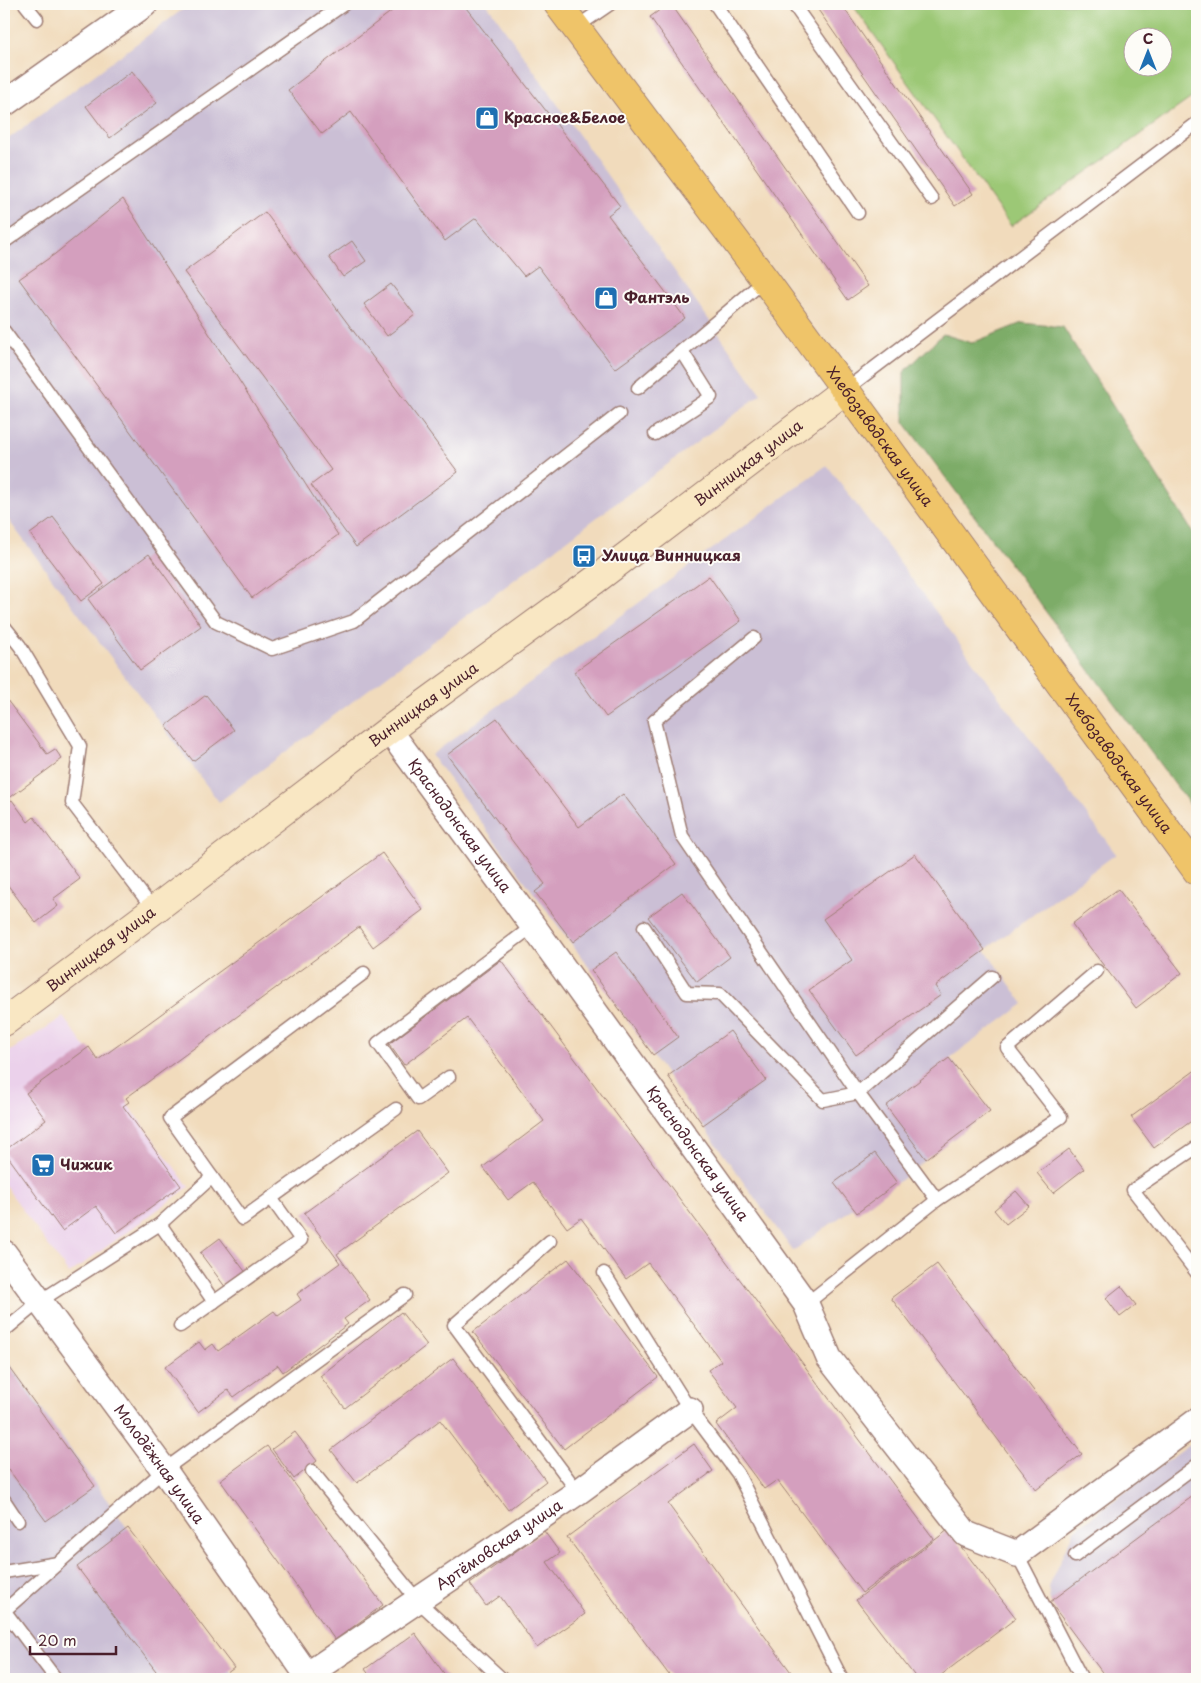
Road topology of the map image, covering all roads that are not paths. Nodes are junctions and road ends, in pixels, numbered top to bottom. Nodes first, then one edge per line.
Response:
1 (25, 4) edge
2 (145, 4) edge
3 (344, 4) edge
4 (558, 4) edge
5 (610, 4) edge
6 (715, 4) edge
7 (793, 4) edge
8 (37, 19) dead end
9 (575, 28) junction
10 (4, 104) edge
11 (1197, 123) edge
12 (932, 199) dead end
13 (858, 213) dead end
14 (4, 242) edge
15 (765, 280) junction
16 (4, 331) edge
17 (682, 351) junction
18 (638, 388) dead end
19 (845, 390) junction
20 (619, 414) dead end
21 (655, 434) dead end
22 (4, 626) edge
23 (754, 638) dead end
24 (388, 730) junction
25 (1197, 871) edge
26 (154, 910) junction
27 (534, 926) junction
28 (644, 927) dead end
29 (1097, 971) dead end
30 (364, 973) dead end
31 (992, 977) dead end
32 (4, 1022) edge
33 (449, 1077) dead end
34 (858, 1093) junction
35 (396, 1109) dead end
36 (1197, 1147) edge
37 (212, 1177) junction
38 (271, 1198) junction
39 (937, 1200) junction
40 (160, 1224) junction
41 (550, 1241) dead end
42 (4, 1253) edge
43 (604, 1273) dead end
44 (1197, 1273) edge
45 (405, 1295) dead end
46 (40, 1301) junction
47 (214, 1302) junction
48 (806, 1304) junction
49 (180, 1326) dead end
50 (4, 1331) edge
51 (690, 1410) junction
52 (1197, 1421) edge
53 (1197, 1465) edge
54 (164, 1470) junction
55 (312, 1471) dead end
56 (578, 1492) junction
57 (4, 1500) edge
58 (18, 1521) dead end
59 (1017, 1554) junction
60 (1075, 1556) dead end
61 (58, 1563) junction
62 (4, 1572) edge
63 (418, 1601) junction
64 (4, 1610) edge
65 (308, 1677) edge
66 (56, 1679) edge
67 (502, 1679) edge
68 (842, 1679) edge
69 (1082, 1679) edge

1 - 8 lane
2 - 10 street
3 - 14 lane
4 - 9 main road, Хлебозаводская улица
5 - 9 lane
6 - 13 lane
7 - 12 lane
9 - 15 main road, Хлебозаводская улица
11 - 19 lane
15 - 17 lane
15 - 19 main road, Хлебозаводская улица
16 - 20 lane
17 - 18 lane
17 - 21 lane
19 - 24 street, Винницкая улица
19 - 25 main road, Хлебозаводская улица
22 - 26 lane
23 - 34 lane
24 - 26 street, Винницкая улица
24 - 27 street, Краснодонская улица
26 - 32 street, Винницкая улица
27 - 33 lane
27 - 48 street, Краснодонская улица
28 - 34 lane
29 - 39 lane
30 - 37 lane
31 - 34 lane
34 - 39 lane
35 - 38 lane
36 - 44 lane
37 - 38 lane
37 - 40 lane
38 - 47 lane
39 - 48 lane
40 - 46 lane
40 - 47 lane
41 - 56 lane
42 - 46 street, Молодёжная улица
43 - 51 lane
45 - 54 lane
46 - 50 lane
46 - 54 street, Молодёжная улица
47 - 49 lane
48 - 59 street, Краснодонская улица
51 - 56 street, Артёмовская улица
51 - 68 lane
52 - 59 street
53 - 60 lane
54 - 61 lane
54 - 65 street, Молодёжная улица
55 - 63 lane
56 - 63 street, Артёмовская улица
57 - 58 lane
59 - 69 lane
61 - 62 lane
61 - 64 lane
63 - 65 street, Артёмовская улица
63 - 67 lane
64 - 66 lane

